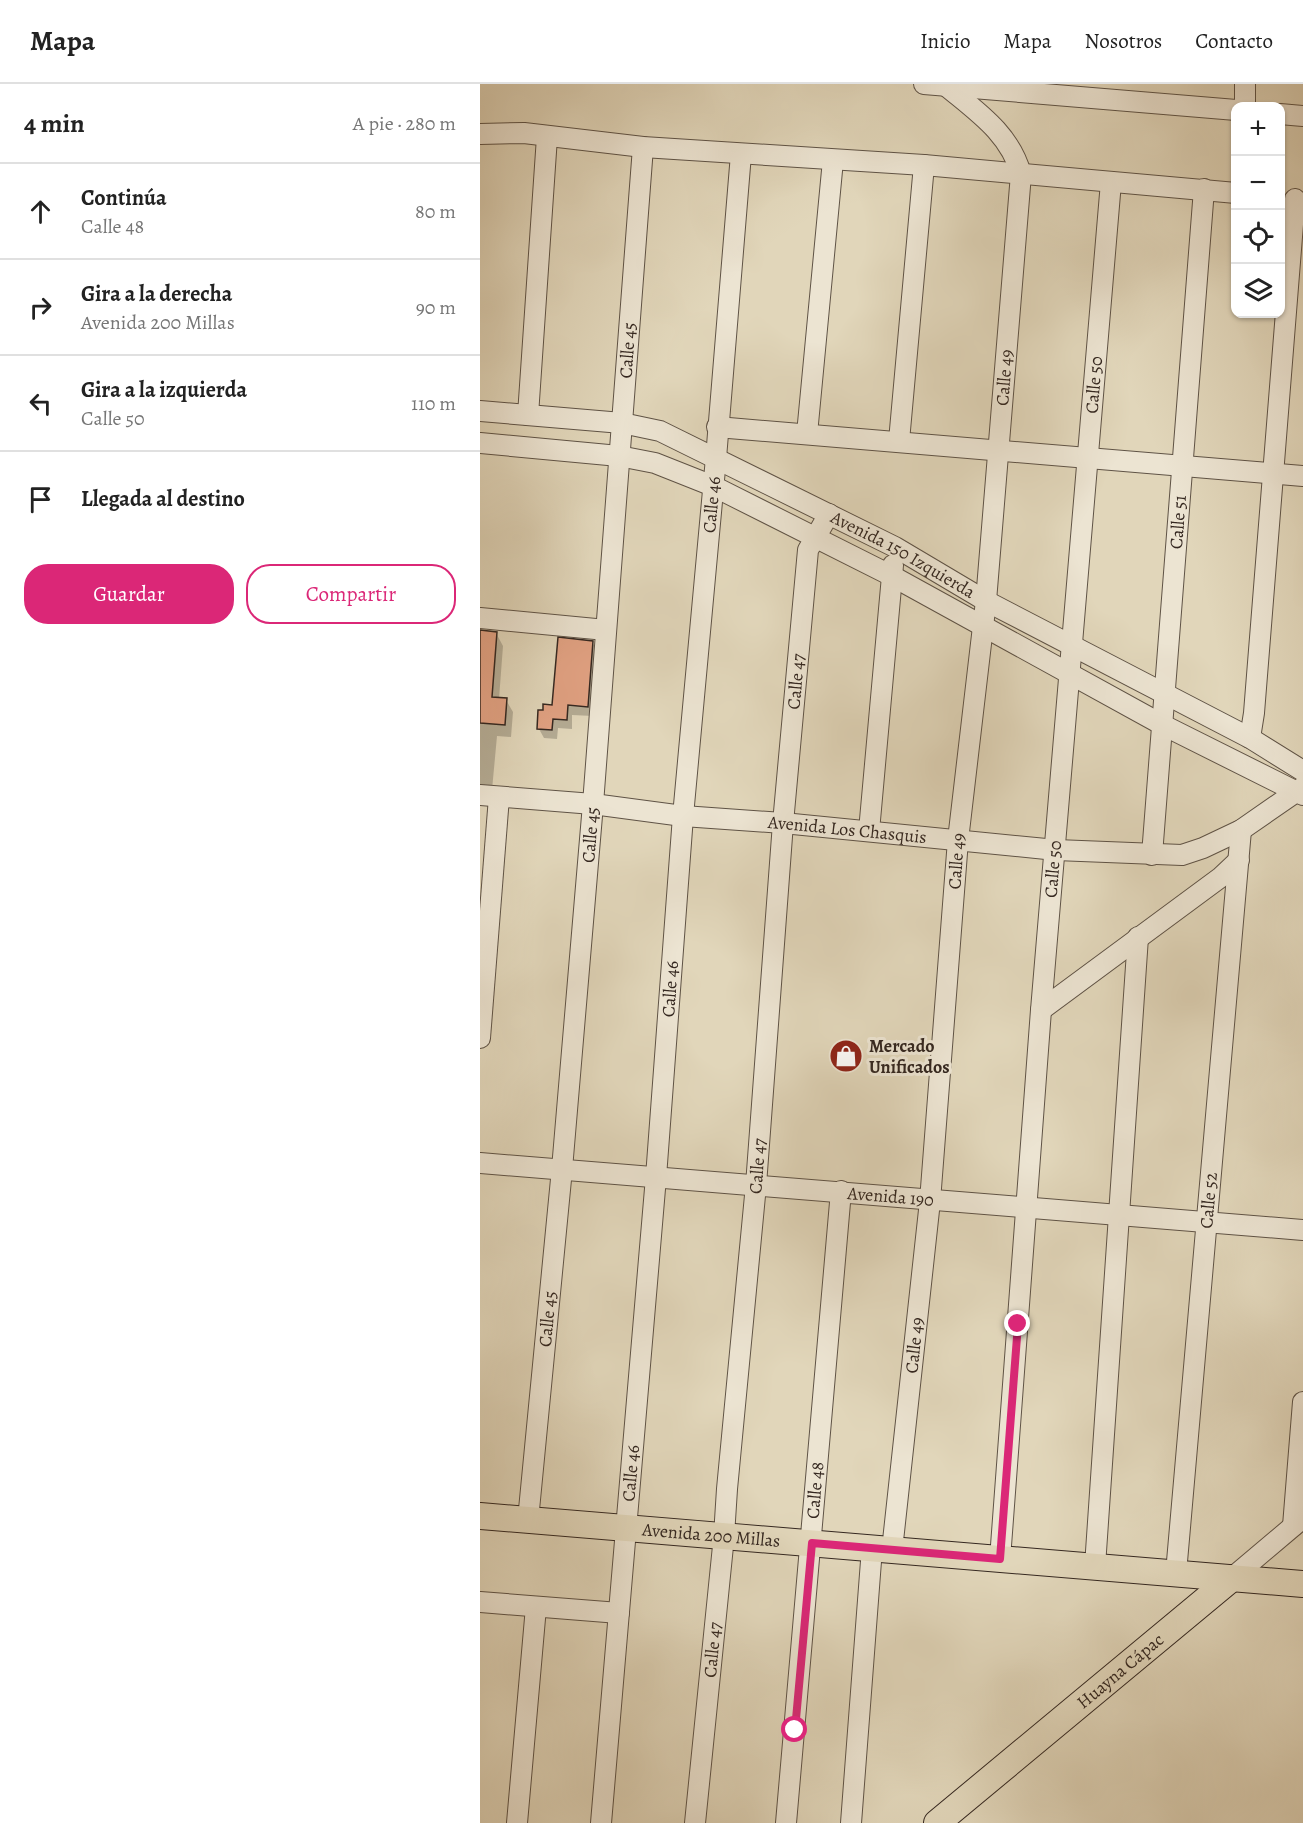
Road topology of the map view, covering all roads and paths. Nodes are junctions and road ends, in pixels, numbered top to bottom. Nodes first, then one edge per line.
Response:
1 (924, 84) edge
2 (1245, 84) edge
3 (945, 85) edge
4 (1072, 90) edge
5 (1245, 102) edge
6 (1231, 109) edge
7 (1285, 114) edge
8 (1303, 116) edge
9 (480, 134) edge
10 (547, 137) junction
11 (643, 147) junction
12 (741, 154) junction
13 (833, 160) junction
14 (924, 165) junction
15 (1021, 174) junction
16 (1111, 182) junction
17 (1204, 189) junction
18 (1231, 192) edge
19 (1293, 198) edge
20 (480, 411) edge
21 (528, 415) junction
22 (621, 423) junction
23 (717, 427) junction
24 (807, 434) junction
25 (898, 441) junction
26 (480, 443) edge
27 (997, 450) junction
28 (619, 456) junction
29 (716, 458) junction
30 (1087, 458) junction
31 (1181, 465) junction
32 (1274, 473) junction
33 (1303, 476) edge
34 (713, 486) junction
35 (829, 514) junction
36 (815, 538) junction
37 (895, 547) junction
38 (892, 576) junction
39 (986, 601) junction
40 (480, 618) edge
41 (983, 628) junction
42 (606, 630) junction
43 (1071, 644) junction
44 (1069, 675) junction
45 (1163, 691) junction
46 (1161, 724) junction
47 (1250, 738) junction
48 (1303, 771) edge
49 (1301, 792) edge
50 (490, 796) edge
51 (593, 804) junction
52 (682, 816) junction
53 (783, 823) junction
54 (1241, 830) junction
55 (869, 831) junction
56 (958, 840) junction
57 (1056, 850) junction
58 (1152, 855) junction
59 (1239, 860) junction
60 (1138, 937) junction
61 (1041, 1010) junction
62 (480, 1038) edge
63 (480, 1163) edge
64 (562, 1169) junction
65 (656, 1177) junction
66 (756, 1185) junction
67 (840, 1191) junction
68 (930, 1201) junction
69 (1027, 1207) junction
70 (1120, 1215) junction
71 (1207, 1221) junction
72 (1303, 1230) edge
73 (1303, 1402) edge
74 (480, 1516) edge
75 (528, 1520) junction
76 (1298, 1522) edge
77 (626, 1528) junction
78 (724, 1536) junction
79 (812, 1543) junction
80 (882, 1549) junction
81 (1000, 1559) junction
82 (1095, 1566) junction
83 (1176, 1573) junction
84 (1232, 1578) junction
85 (1303, 1584) edge
86 (480, 1602) edge
87 (536, 1607) junction
88 (619, 1613) junction
89 (517, 1823) edge
90 (601, 1823) edge
91 (695, 1823) edge
92 (786, 1823) edge
93 (851, 1823) edge
94 (937, 1823) edge

1 - 3 street
2 - 5 street
3 - 4 street
3 - 15 street
4 - 6 street
7 - 8 street
9 - 10 street
10 - 11 street
10 - 21 street
11 - 12 street
11 - 22 street, Calle 45
12 - 13 street
12 - 23 street, Calle 46
13 - 14 street
13 - 24 street
14 - 15 street
14 - 25 street
15 - 16 street
15 - 27 street, Calle 49
16 - 17 street
16 - 30 street, Calle 50
17 - 18 street
17 - 31 street, Calle 51
19 - 32 street
20 - 21 street, Avenida 150 Izquierda
21 - 22 street, Avenida 150 Izquierda
22 - 28 street, Calle 45
22 - 29 street, Avenida 150 Izquierda
23 - 24 street
23 - 29 street, Calle 46
24 - 25 street
25 - 27 street
26 - 28 street, Avenida 150 Izquierda
27 - 30 street
27 - 39 street, Calle 49
28 - 34 street, Avenida 150 Izquierda
28 - 42 street, Calle 45
29 - 34 street, Calle 46
29 - 35 street, Avenida 150 Izquierda
30 - 31 street
30 - 43 street, Calle 50
31 - 32 street
31 - 45 street, Calle 51
32 - 33 street
32 - 47 street
34 - 36 street, Avenida 150 Izquierda
34 - 52 street, Calle 46
35 - 36 street, Calle 47
35 - 37 street, Avenida 150 Izquierda
36 - 38 street, Avenida 150 Izquierda
36 - 53 street, Calle 47
37 - 38 street
37 - 39 street, Avenida 150 Izquierda
38 - 41 street, Avenida 150 Izquierda
38 - 55 street
39 - 41 street, Calle 49
39 - 43 street, Avenida 150 Izquierda
40 - 42 street
41 - 44 street, Avenida 150 Izquierda
41 - 56 street, Calle 49
42 - 51 street, Calle 45
43 - 44 street, Calle 50
43 - 45 street, Avenida 150 Izquierda
44 - 46 street, Avenida 150 Izquierda
44 - 57 street, Calle 50
45 - 46 street, Calle 51
45 - 47 street, Avenida 150 Izquierda
46 - 49 street, Avenida 150 Izquierda
46 - 58 street, Calle 51
47 - 48 street, Avenida 150 Izquierda
49 - 54 street, Avenida Los Chasquis
50 - 51 street, Avenida Los Chasquis
50 - 62 street
51 - 52 street, Avenida Los Chasquis
51 - 64 street, Calle 45
52 - 53 street, Avenida Los Chasquis
52 - 65 street, Calle 46
53 - 55 street, Avenida Los Chasquis
53 - 66 street, Calle 47
54 - 58 street, Avenida Los Chasquis
54 - 59 street, Calle 52
55 - 56 street, Avenida Los Chasquis
56 - 57 street, Avenida Los Chasquis
56 - 68 street, Calle 49
57 - 58 street, Avenida Los Chasquis
57 - 61 street, Calle 50
59 - 60 street
59 - 71 street, Calle 52
60 - 61 street
60 - 70 street
61 - 69 street, Calle 50
63 - 64 street, Avenida 190
64 - 65 street, Avenida 190
64 - 75 street, Calle 45
65 - 66 street, Avenida 190
65 - 77 street, Calle 46
66 - 67 street, Avenida 190
66 - 78 street, Calle 47
67 - 68 street, Avenida 190
67 - 79 street, Calle 48
68 - 69 street, Avenida 190
68 - 80 street, Calle 49
69 - 70 street, Avenida 190
69 - 81 street, Calle 50
70 - 71 street, Avenida 190
70 - 82 street
71 - 72 street, Avenida 190
71 - 83 street, Calle 52
73 - 76 street
74 - 75 main road, Avenida 200 Millas
75 - 77 main road, Avenida 200 Millas
76 - 84 street, Huayna Cápac
77 - 78 main road, Avenida 200 Millas
77 - 88 street, Calle 46
78 - 79 main road, Avenida 200 Millas
78 - 91 street, Calle 47
79 - 80 main road, Avenida 200 Millas
79 - 92 street, Calle 48
80 - 81 main road, Avenida 200 Millas
80 - 93 street, Calle 49
81 - 82 main road, Avenida 200 Millas
82 - 83 main road, Avenida 200 Millas
83 - 84 main road, Avenida 200 Millas
84 - 85 main road, Avenida 200 Millas
84 - 94 main road, Huayna Cápac
86 - 87 street
87 - 88 street
87 - 89 street
88 - 90 street, Calle 46

